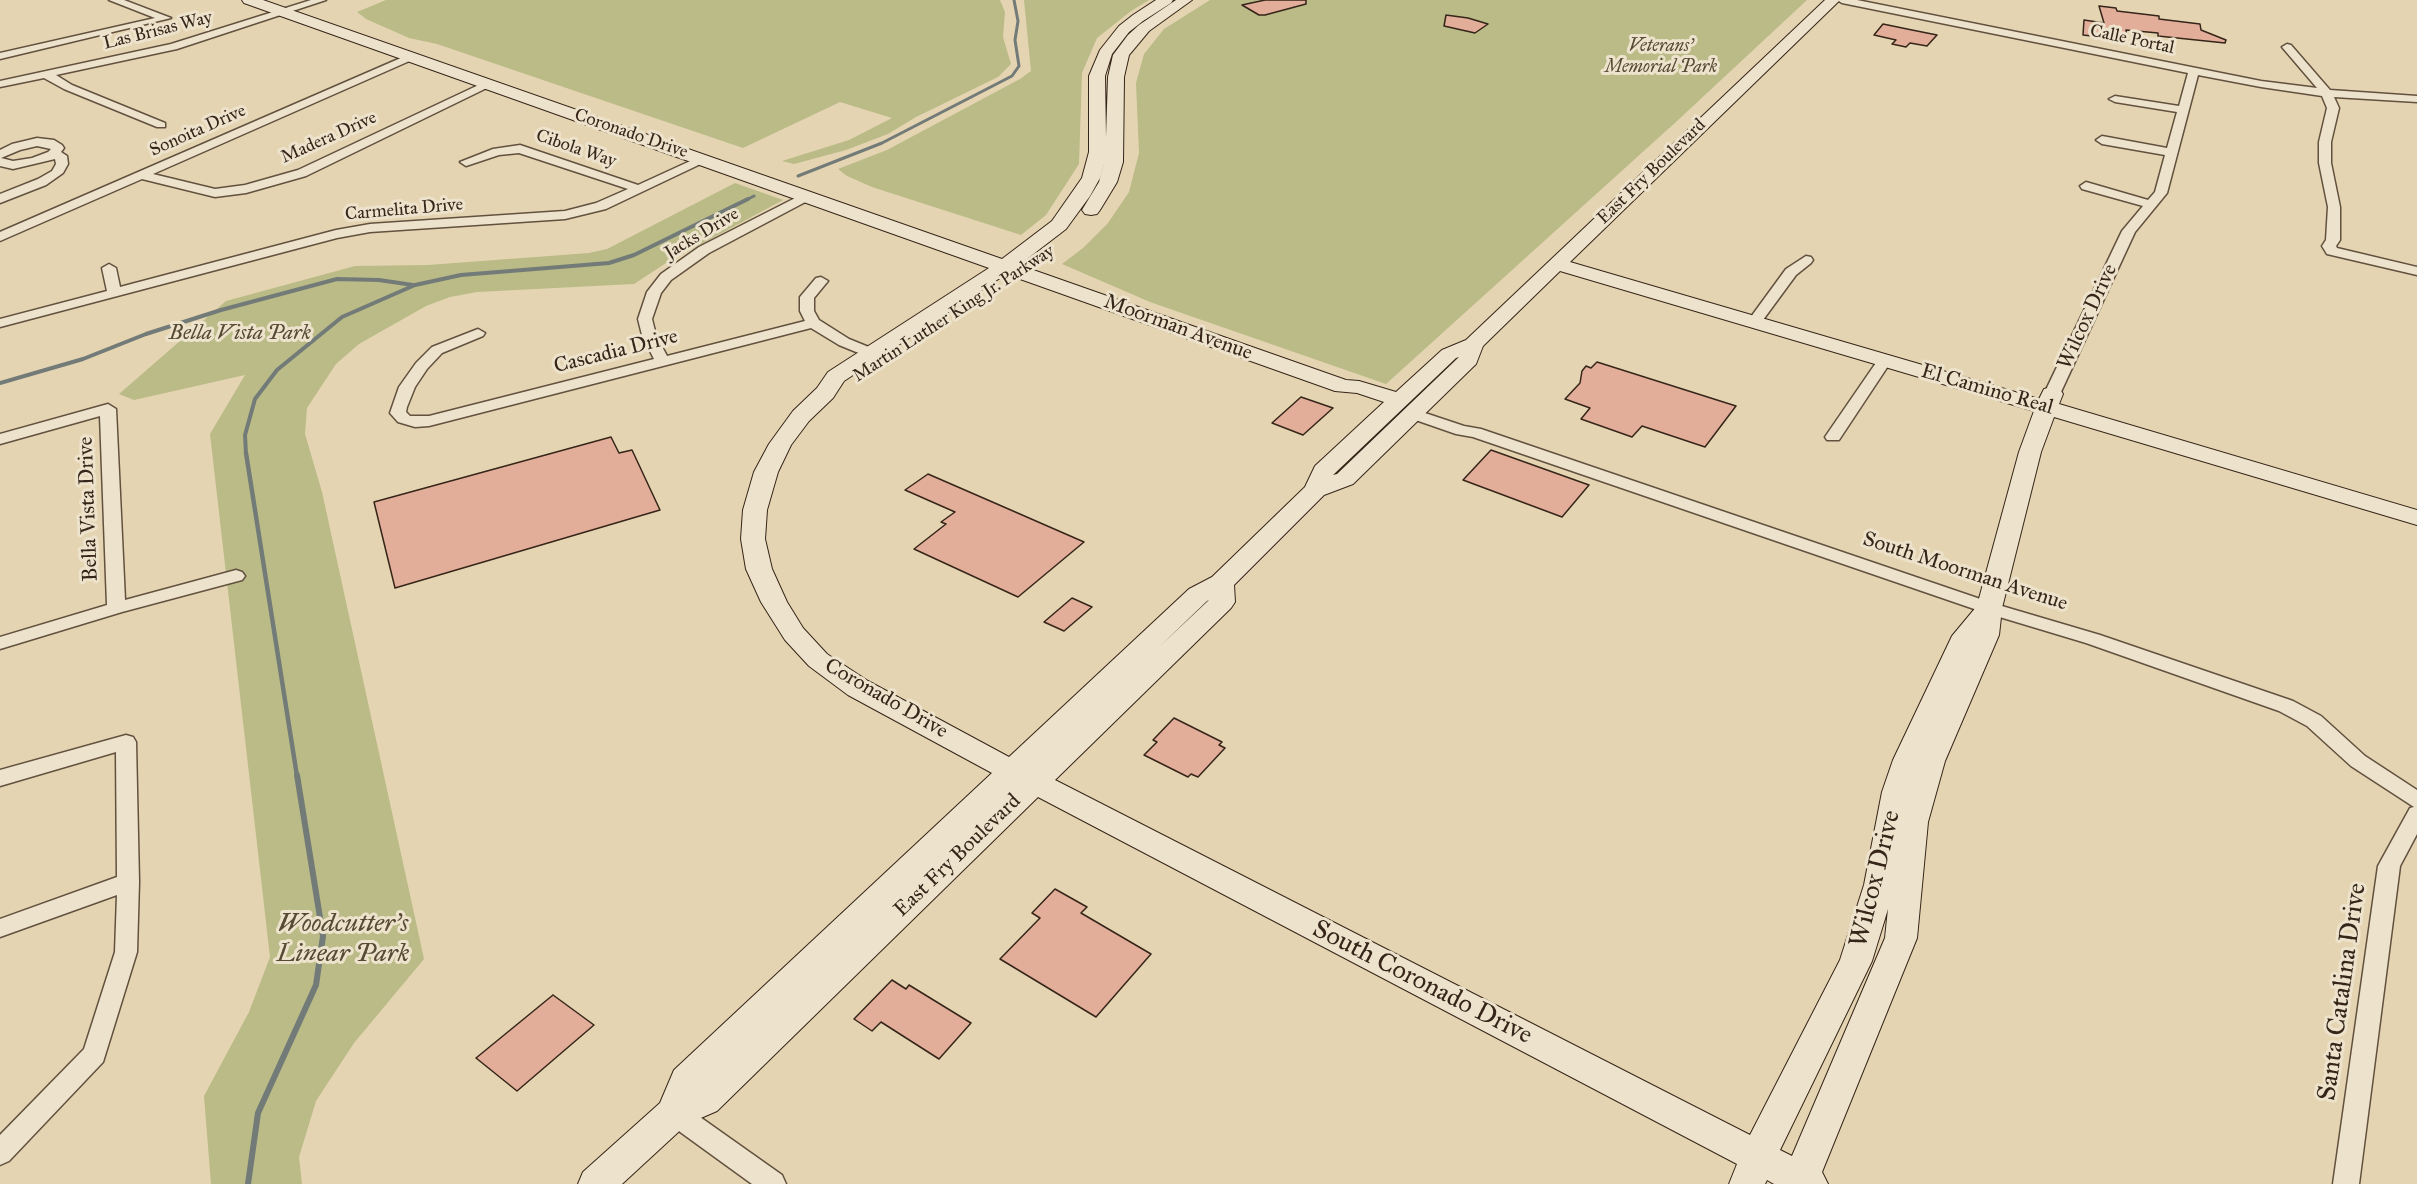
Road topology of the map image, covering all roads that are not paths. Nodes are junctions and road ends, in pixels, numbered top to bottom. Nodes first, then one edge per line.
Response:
1 (114, 0) edge
2 (249, 0) edge
3 (321, 0) edge
4 (1166, 0) edge
5 (1185, 0) edge
6 (1833, 0) edge
7 (1842, 0) edge
8 (283, 12) junction
9 (2287, 47) dead end
10 (0, 55) edge
11 (410, 57) junction
12 (2194, 71) junction
13 (45, 74) junction
14 (0, 84) edge
15 (489, 84) junction
16 (2327, 93) junction
17 (2115, 99) dead end
18 (2417, 99) edge
19 (2183, 111) junction
20 (161, 125) dead end
21 (2102, 140) dead end
22 (2172, 153) junction
23 (52, 154) junction
24 (0, 155) edge
25 (703, 160) junction
26 (0, 162) edge
27 (466, 162) dead end
28 (141, 175) junction
29 (2086, 186) dead end
30 (639, 189) junction
31 (807, 196) junction
32 (0, 199) edge
33 (2152, 205) junction
34 (0, 237) edge
35 (1561, 259) junction
36 (1806, 260) dead end
37 (109, 268) dead end
38 (1014, 268) junction
39 (2417, 272) edge
40 (821, 281) dead end
41 (114, 293) junction
42 (1760, 316) junction
43 (0, 323) edge
44 (813, 323) junction
45 (478, 333) dead end
46 (1473, 344) junction
47 (871, 353) junction
48 (1885, 360) junction
49 (663, 362) junction
50 (1343, 386) junction
51 (825, 393) junction
52 (1429, 398) junction
53 (2049, 401) junction
54 (1406, 407) junction
55 (1378, 419) junction
56 (1475, 432) junction
57 (1833, 437) dead end
58 (0, 439) edge
59 (1316, 490) junction
60 (2417, 506) edge
61 (2417, 518) edge
62 (236, 576) dead end
63 (116, 608) junction
64 (1989, 608) junction
65 (0, 643) edge
66 (1023, 777) junction
67 (0, 778) edge
68 (2417, 800) edge
69 (2417, 814) edge
70 (128, 882) junction
71 (0, 928) edge
72 (674, 1113) junction
73 (0, 1153) edge
74 (1753, 1170) edge
75 (1803, 1182) edge
76 (596, 1184) edge
77 (772, 1184) edge
78 (2346, 1184) edge

1 - 10 street
2 - 8 street, Coronado Drive
3 - 8 street, Las Brisas Way
4 - 38 street, Martin Luther King Jr. Parkway
5 - 38 street, Martin Luther King Jr. Parkway
6 - 35 street, East Fry Boulevard
7 - 12 street, Calle Portal
8 - 11 street, Coronado Drive
8 - 13 street, Las Brisas Way
9 - 16 street
11 - 15 street, Coronado Drive
11 - 28 street, Sonoita Drive
12 - 16 street, Calle Portal
12 - 19 street, Wilcox Drive
13 - 14 street, Las Brisas Way
13 - 20 street
15 - 25 street, Coronado Drive
15 - 28 street, Madera Drive
16 - 18 street, Calle Portal
16 - 39 street
17 - 19 street
19 - 22 street, Wilcox Drive
21 - 22 street
22 - 33 street, Wilcox Drive
23 - 24 street
23 - 26 street
23 - 32 street
25 - 30 street, Carmelita Drive
25 - 31 street, Coronado Drive
27 - 30 street, Cibola Way
28 - 34 street, Sonoita Drive
29 - 33 street
30 - 41 street, Carmelita Drive
31 - 38 street, Coronado Drive
31 - 49 street, Jacks Drive
33 - 53 street, Wilcox Drive
35 - 42 street, El Camino Real
35 - 46 street, East Fry Boulevard
36 - 42 street
37 - 41 street
38 - 47 street, Martin Luther King Jr. Parkway
38 - 50 street, Moorman Avenue
38 - 51 street, Martin Luther King Jr. Parkway
40 - 44 street
41 - 43 street, Carmelita Drive
42 - 48 street, El Camino Real
42 - 53 street, El Camino Real
44 - 47 street
44 - 49 street, Cascadia Drive
45 - 49 street, Cascadia Drive
46 - 52 street, East Fry Boulevard
46 - 54 street, East Fry Boulevard
47 - 51 street, Martin Luther King Jr. Parkway
48 - 53 street, El Camino Real
48 - 57 street
50 - 54 street, Moorman Avenue
50 - 55 street, Moorman Avenue
51 - 66 street, Coronado Drive
52 - 54 street, East Fry Boulevard
52 - 56 street, South Moorman Avenue
53 - 60 street, El Camino Real
53 - 61 street, El Camino Real
53 - 64 street, Wilcox Drive
54 - 55 street, East Fry Boulevard
54 - 56 street, South Moorman Avenue
54 - 59 street, East Fry Boulevard
55 - 59 street, East Fry Boulevard
56 - 64 street, South Moorman Avenue
58 - 63 street, Bella Vista Drive
59 - 66 street, East Fry Boulevard
62 - 63 street
63 - 65 street
64 - 68 street, South Moorman Avenue
64 - 74 street, Wilcox Drive
64 - 75 street, Wilcox Drive
66 - 72 street, East Fry Boulevard
66 - 74 street, South Coronado Drive
67 - 70 street
69 - 78 street, Santa Catalina Drive
70 - 71 street
70 - 73 street
72 - 76 street, East Fry Boulevard
72 - 77 street
74 - 75 street, South Coronado Drive

